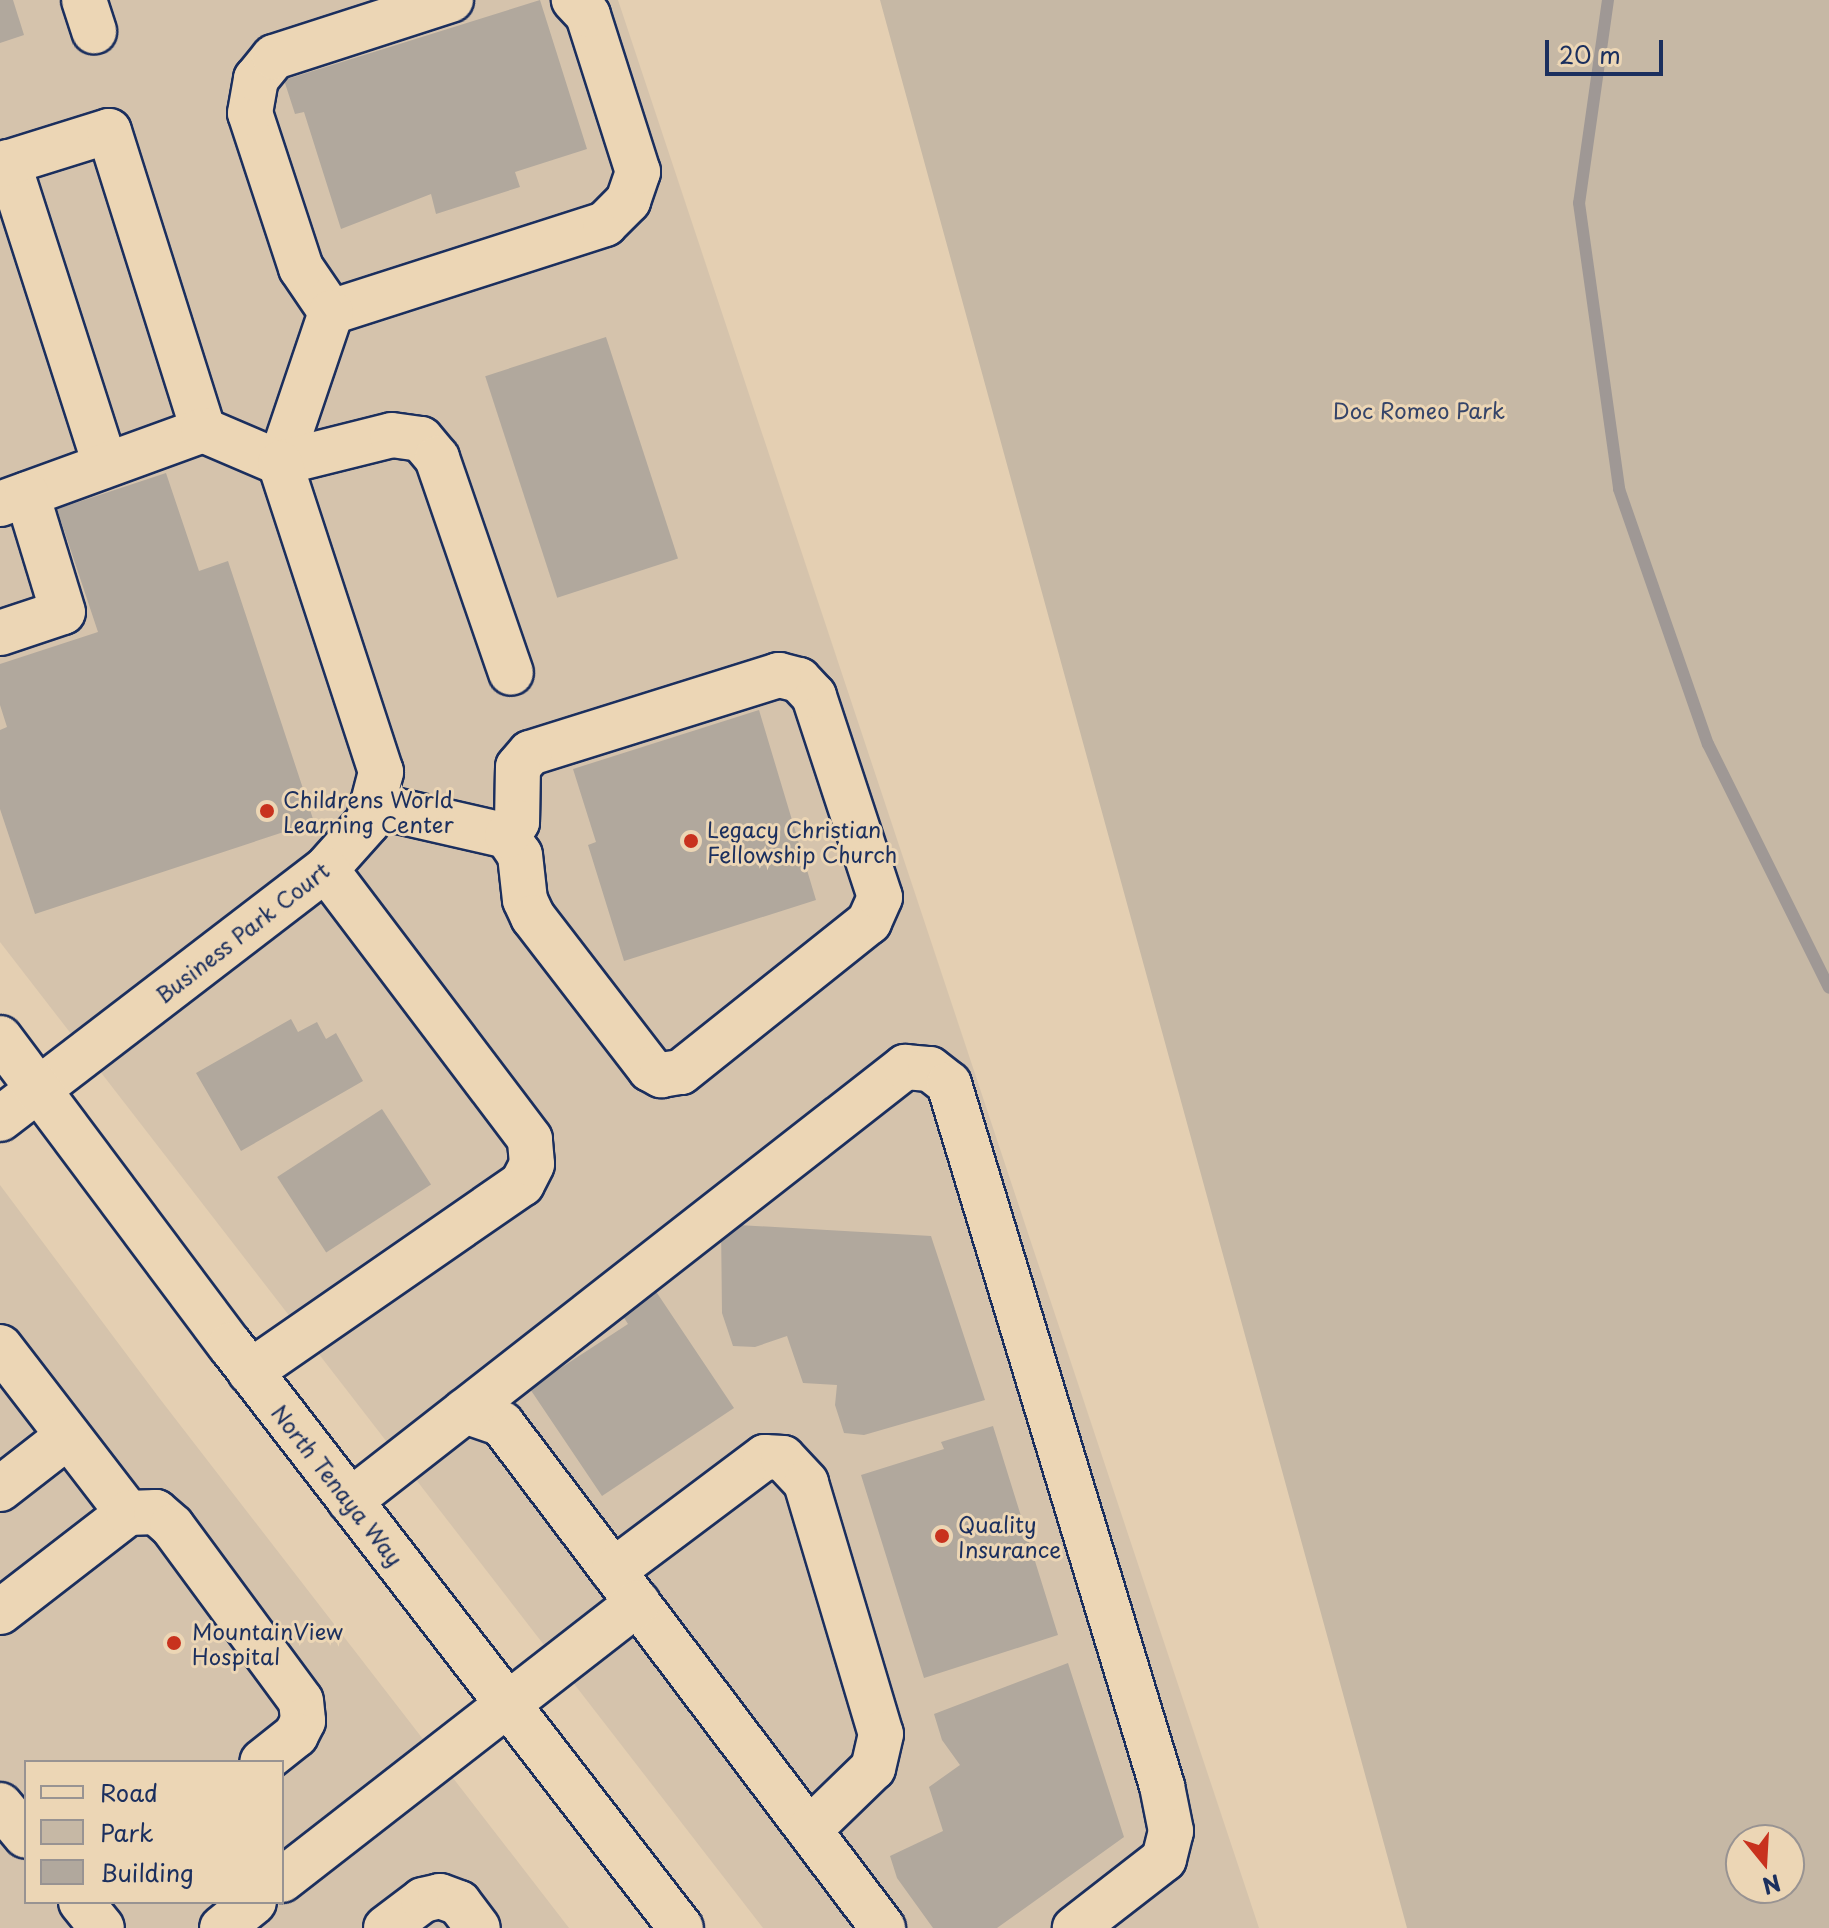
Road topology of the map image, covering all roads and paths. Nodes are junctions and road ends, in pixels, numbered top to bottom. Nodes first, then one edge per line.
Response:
1 (451, 0) edge
2 (574, 0) edge
3 (4, 163) edge
4 (331, 312) junction
5 (203, 430) junction
6 (280, 463) junction
7 (105, 465) junction
8 (13, 499) edge
9 (0, 633) edge
10 (511, 673) dead end
11 (372, 805) junction
12 (507, 836) junction
13 (326, 869) junction
14 (0, 1038) edge
15 (39, 1089) junction
16 (0, 1119) edge
17 (0, 1347) edge
18 (250, 1372) junction
19 (465, 1411) junction
20 (68, 1436) junction
21 (0, 1489) edge
22 (350, 1501) junction
23 (128, 1513) junction
24 (626, 1587) junction
25 (0, 1612) edge
26 (506, 1703) junction
27 (265, 1760) edge
28 (0, 1805) edge
29 (809, 1830) junction
30 (24, 1834) edge
31 (284, 1878) edge
32 (252, 1904) edge
33 (222, 1928) edge
34 (386, 1928) edge
35 (478, 1928) edge
36 (681, 1928) edge
37 (883, 1928) edge
38 (1075, 1928) edge

1 - 4 main road
2 - 4 main road
3 - 5 main road
3 - 7 main road
4 - 6 main road
5 - 6 main road
5 - 7 main road
6 - 10 main road
6 - 11 main road, Business Park Court
7 - 8 main road
8 - 9 main road
11 - 12 main road
11 - 13 main road, Business Park Court
12 - 12 main road
13 - 15 main road, Business Park Court
13 - 18 main road
14 - 15 main road, North Tenaya Way
15 - 16 main road, Business Park Court
15 - 18 main road, North Tenaya Way
17 - 20 main road
18 - 22 main road, North Tenaya Way
19 - 22 main road
19 - 24 main road
19 - 38 main road
20 - 21 main road
20 - 23 main road
22 - 26 main road, North Tenaya Way
23 - 25 main road
23 - 27 main road
24 - 26 main road
24 - 29 main road
24 - 29 main road
26 - 31 main road
26 - 36 main road, North Tenaya Way
28 - 30 main road
29 - 37 main road
32 - 33 main road
34 - 35 main road

